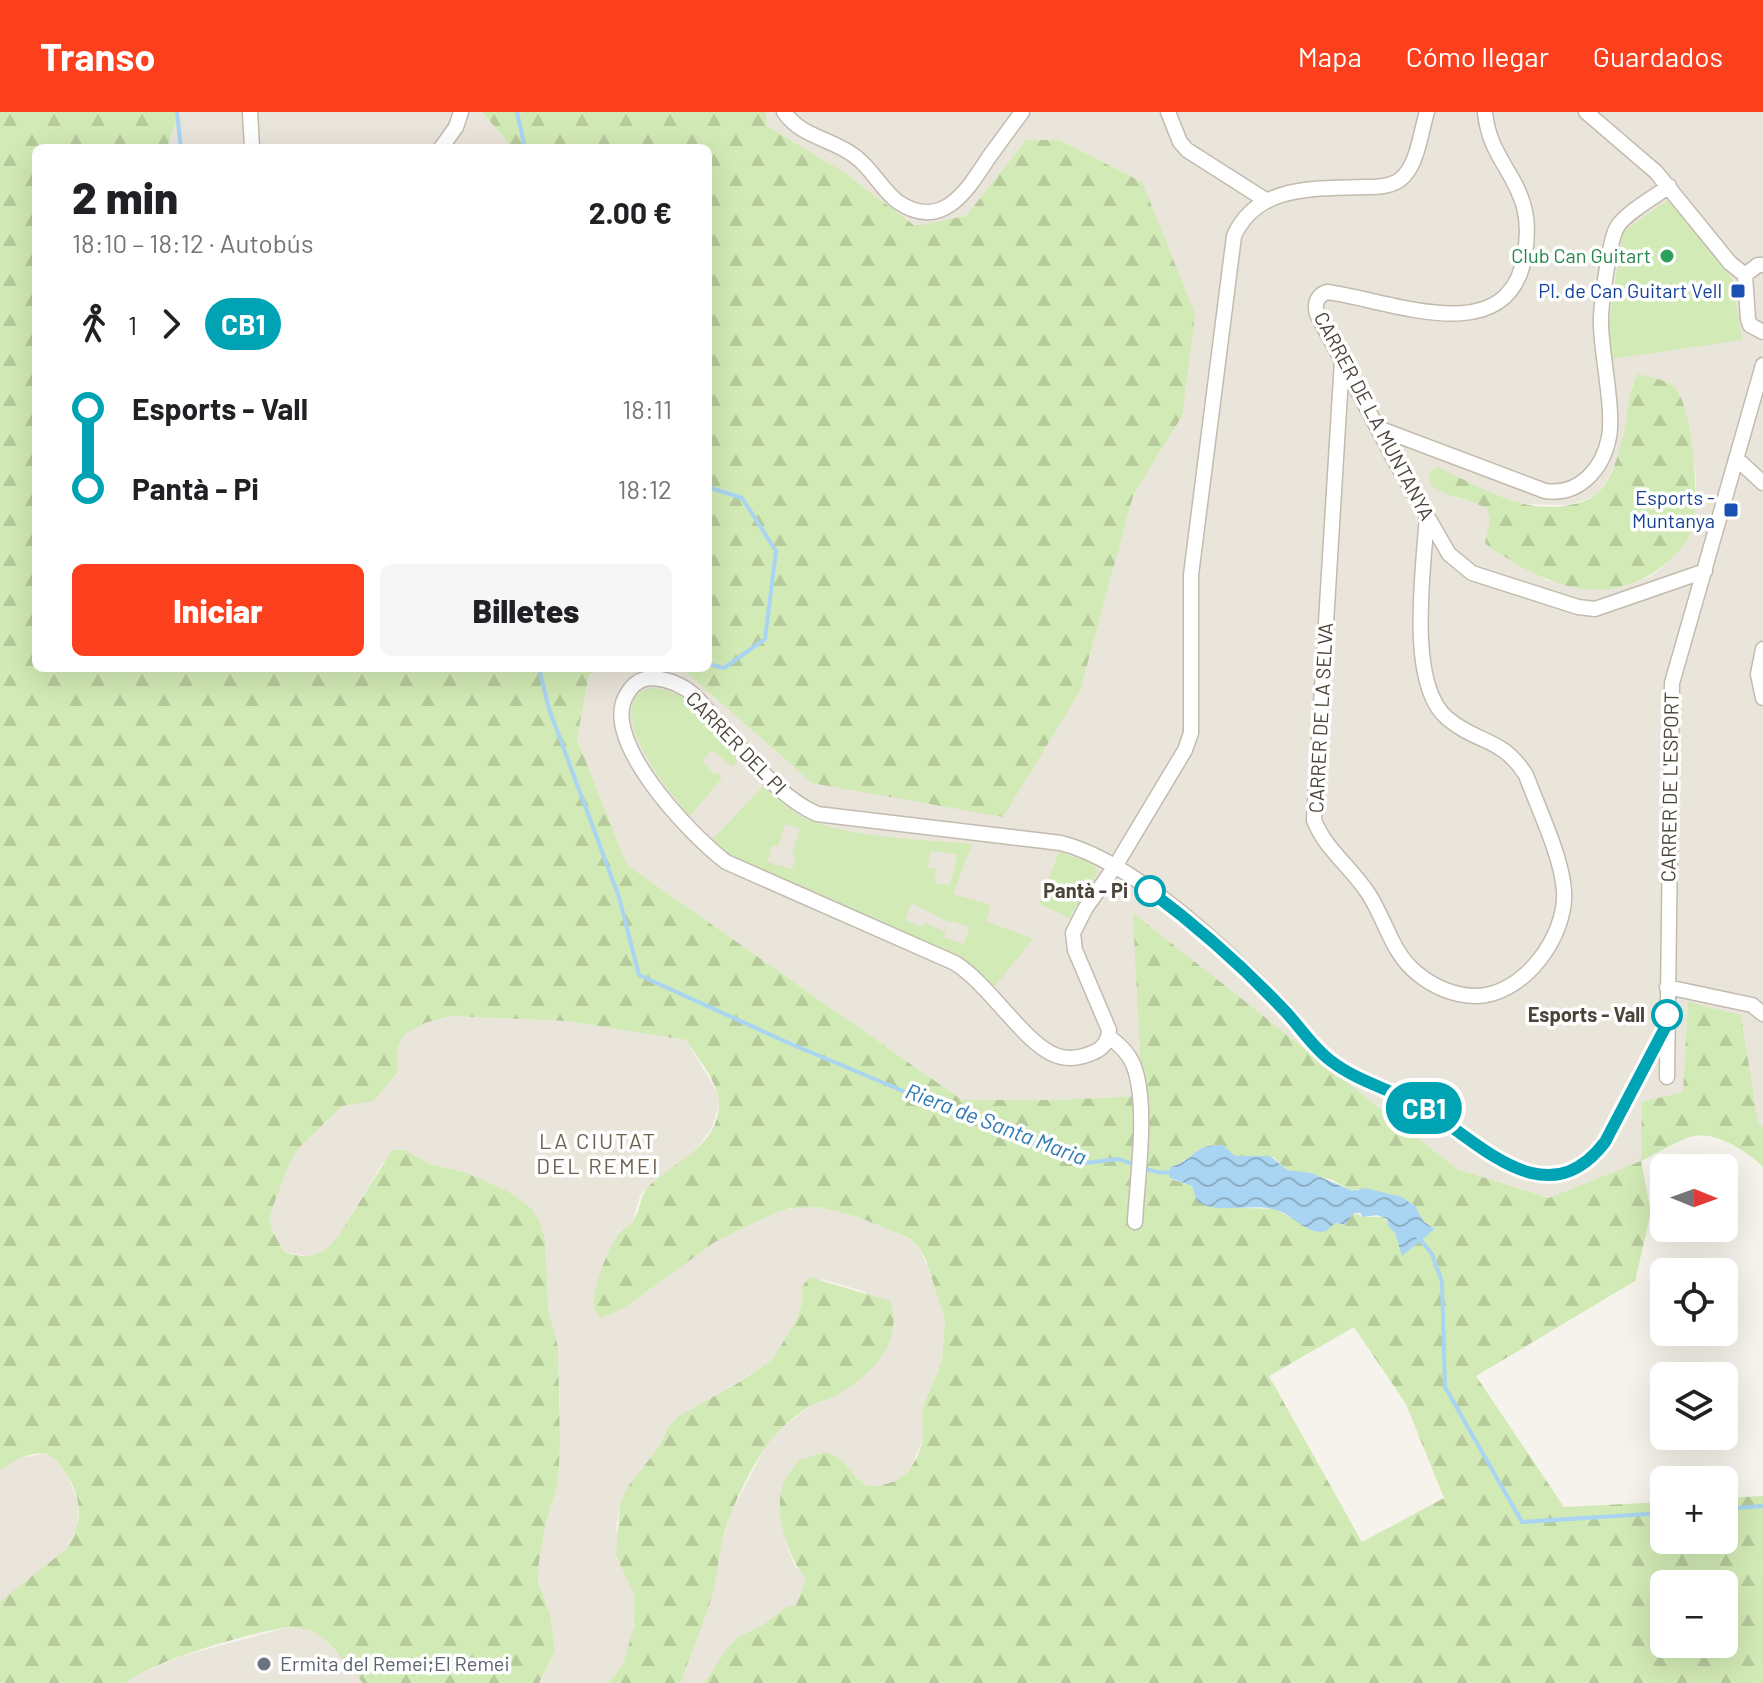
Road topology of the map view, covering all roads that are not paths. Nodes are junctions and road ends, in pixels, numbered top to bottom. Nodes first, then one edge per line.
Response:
1 (250, 112) edge
2 (461, 112) edge
3 (784, 112) edge
4 (1022, 112) edge
5 (1168, 112) edge
6 (1427, 112) edge
7 (1485, 112) edge
8 (1586, 112) edge
9 (252, 144) edge
10 (444, 144) edge
11 (1669, 186) junction
12 (1267, 201) junction
13 (1763, 265) edge
14 (1745, 275) junction
15 (1763, 332) edge
16 (1342, 360) junction
17 (1763, 365) edge
18 (1378, 428) junction
19 (1736, 458) junction
20 (1763, 483) edge
21 (1427, 515) junction
22 (1705, 571) junction
23 (1763, 649) edge
24 (1763, 698) edge
25 (1116, 865) junction
26 (1667, 987) junction
27 (1763, 1014) edge
28 (1667, 1024) junction
29 (1108, 1036) junction
30 (1667, 1077) dead end
31 (1135, 1222) dead end

1 - 9 street
2 - 10 street
3 - 4 street
5 - 12 street
6 - 12 street
7 - 16 street, CARRER DE LA MUNTANYA
8 - 11 street
11 - 14 street
11 - 18 street
12 - 25 street
13 - 14 street
14 - 15 street
16 - 18 street, CARRER DE LA MUNTANYA
16 - 21 street, CARRER DE LA SELVA
17 - 19 street, CARRER DE L'ESPORT
18 - 21 street, CARRER DE LA MUNTANYA
19 - 20 street
19 - 22 street, CARRER DE L'ESPORT
21 - 22 street, CARRER DE LA MUNTANYA
22 - 26 street, CARRER DE L'ESPORT
23 - 24 street
25 - 28 street
25 - 29 street
25 - 29 street, CARRER DEL PI
26 - 27 street
26 - 28 street, CARRER DE L'ESPORT
28 - 30 street, CARRER DE L'ESPORT
29 - 31 street

